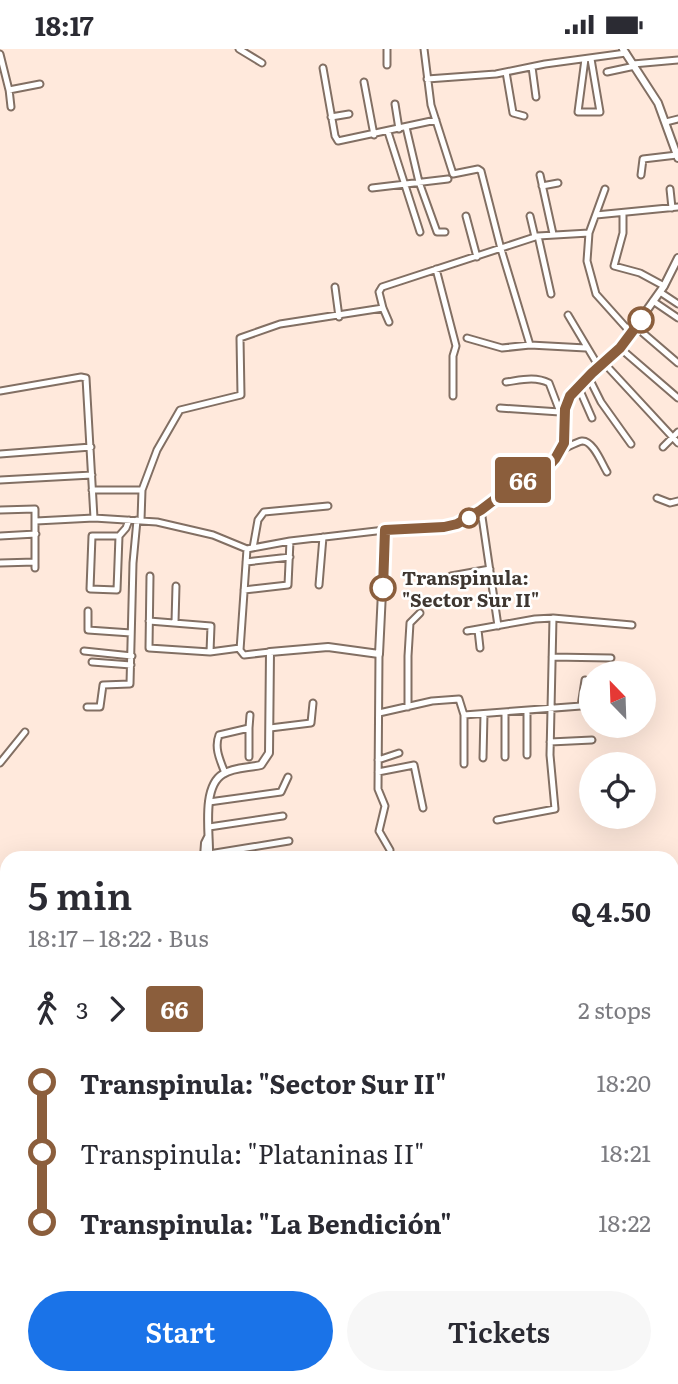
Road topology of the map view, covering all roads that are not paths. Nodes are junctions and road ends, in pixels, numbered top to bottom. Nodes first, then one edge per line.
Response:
1 (239, 49) edge
2 (387, 49) edge
3 (424, 49) edge
4 (624, 51) edge
5 (0, 54) edge
6 (588, 59) junction
7 (678, 60) edge
8 (262, 63) dead end
9 (1, 64) edge
10 (387, 65) dead end
11 (634, 65) junction
12 (532, 67) junction
13 (323, 68) dead end
14 (506, 72) junction
15 (607, 72) dead end
16 (427, 79) junction
17 (364, 82) dead end
18 (40, 84) dead end
19 (9, 89) junction
20 (537, 97) dead end
21 (395, 104) dead end
22 (11, 107) dead end
23 (349, 114) dead end
24 (524, 116) dead end
25 (331, 117) junction
26 (678, 119) edge
27 (436, 120) junction
28 (666, 122) junction
29 (402, 128) junction
30 (388, 132) junction
31 (374, 135) junction
32 (678, 157) edge
33 (540, 175) dead end
34 (641, 175) dead end
35 (448, 179) dead end
36 (419, 182) junction
37 (558, 183) dead end
38 (405, 184) junction
39 (542, 186) junction
40 (372, 188) dead end
41 (606, 189) dead end
42 (670, 189) dead end
43 (675, 207) edge
44 (623, 213) junction
45 (596, 215) junction
46 (466, 216) dead end
47 (530, 216) dead end
48 (420, 232) dead end
49 (445, 232) dead end
50 (589, 233) junction
51 (554, 234) junction
52 (536, 237) junction
53 (501, 249) junction
54 (477, 257) junction
55 (678, 258) edge
56 (436, 269) junction
57 (676, 269) edge
58 (335, 287) dead end
59 (662, 289) junction
60 (551, 294) dead end
61 (653, 301) junction
62 (678, 304) edge
63 (383, 309) junction
64 (568, 315) dead end
65 (339, 317) junction
66 (678, 317) edge
67 (389, 322) dead end
68 (634, 330) junction
69 (467, 338) dead end
70 (530, 345) junction
71 (586, 348) junction
72 (620, 348) junction
73 (678, 363) edge
74 (601, 365) junction
75 (588, 376) junction
76 (506, 382) dead end
77 (578, 387) junction
78 (0, 391) edge
79 (453, 396) dead end
80 (678, 398) edge
81 (500, 408) dead end
82 (562, 412) junction
83 (592, 418) dead end
84 (678, 432) edge
85 (672, 437) junction
86 (678, 443) edge
87 (631, 444) dead end
88 (91, 447) junction
89 (663, 447) dead end
90 (561, 450) junction
91 (0, 454) edge
92 (607, 472) dead end
93 (92, 475) junction
94 (0, 480) edge
95 (92, 490) junction
96 (142, 490) junction
97 (656, 498) dead end
98 (678, 501) edge
99 (328, 506) dead end
100 (0, 510) edge
101 (481, 510) junction
102 (94, 518) junction
103 (129, 520) junction
104 (139, 520) junction
105 (36, 521) junction
106 (385, 530) junction
107 (36, 534) junction
108 (0, 536) edge
109 (119, 536) junction
110 (323, 537) junction
111 (290, 541) junction
112 (250, 549) junction
113 (290, 557) junction
114 (247, 562) junction
115 (0, 563) edge
116 (490, 569) junction
117 (149, 576) dead end
118 (451, 576) dead end
119 (319, 585) dead end
120 (176, 586) dead end
121 (244, 590) junction
122 (88, 611) dead end
123 (421, 613) dead end
124 (553, 618) junction
125 (149, 621) junction
126 (175, 622) junction
127 (632, 625) dead end
128 (498, 626) junction
129 (478, 630) junction
130 (467, 631) dead end
131 (131, 633) junction
132 (240, 648) junction
133 (480, 649) dead end
134 (84, 651) dead end
135 (210, 652) junction
136 (270, 652) junction
137 (379, 654) junction
138 (132, 656) junction
139 (552, 657) junction
140 (611, 658) dead end
141 (92, 662) dead end
142 (131, 665) junction
143 (313, 703) dead end
144 (579, 706) edge
145 (87, 707) dead end
146 (408, 707) junction
147 (550, 709) junction
148 (527, 711) junction
149 (505, 712) junction
150 (379, 713) junction
151 (484, 714) junction
152 (250, 715) dead end
153 (464, 715) junction
154 (249, 728) junction
155 (270, 728) junction
156 (25, 732) dead end
157 (592, 740) dead end
158 (550, 742) junction
159 (399, 753) dead end
160 (527, 755) dead end
161 (249, 757) dead end
162 (505, 757) dead end
163 (483, 758) dead end
164 (378, 760) junction
165 (0, 763) edge
166 (464, 764) dead end
167 (378, 772) junction
168 (225, 773) junction
169 (288, 777) dead end
170 (209, 802) junction
171 (423, 808) dead end
172 (283, 816) dead end
173 (497, 820) dead end
174 (209, 827) junction
175 (289, 841) dead end
176 (390, 850) dead end
177 (207, 851) edge
178 (234, 851) edge

1 - 8 street
2 - 10 street
3 - 16 street
4 - 6 street
4 - 11 street
5 - 9 street
6 - 6 street
6 - 12 street
7 - 11 street
9 - 19 street
11 - 15 street
11 - 28 street
12 - 14 street
12 - 20 street
13 - 25 street
14 - 16 street
14 - 24 street
16 - 27 street
17 - 31 street
18 - 19 street
19 - 22 street
21 - 29 street
23 - 25 street
25 - 31 street
26 - 28 street
27 - 29 street
27 - 53 street
28 - 32 street
29 - 30 street
29 - 36 street
30 - 31 street
30 - 38 street
32 - 34 street
33 - 39 street
35 - 36 street
36 - 38 street
36 - 49 street
37 - 39 street
38 - 40 street
38 - 48 street
39 - 51 street
41 - 45 street
42 - 43 street
43 - 44 street
44 - 45 street
44 - 59 street
45 - 50 street
46 - 54 street
47 - 52 street
50 - 51 street
50 - 68 street
51 - 52 street
52 - 53 street
52 - 60 street
53 - 54 street
53 - 70 street
54 - 56 street
55 - 57 street
56 - 63 street
56 - 79 street
57 - 59 street
58 - 65 street
59 - 61 street
59 - 62 street
61 - 66 street
61 - 68 street
63 - 65 street
63 - 67 street
64 - 71 street
65 - 96 street
68 - 72 street
68 - 73 street
69 - 70 street
70 - 71 street
71 - 74 street
72 - 74 street
72 - 80 street
74 - 75 street
74 - 85 street
75 - 77 street
75 - 87 street
76 - 82 street
77 - 82 street
77 - 83 street
78 - 88 street
81 - 82 street
82 - 90 street
84 - 85 street
85 - 86 street
85 - 89 street
88 - 91 street
88 - 93 street
90 - 92 street
90 - 101 street
93 - 94 street
93 - 95 street
95 - 96 street
95 - 102 street
96 - 104 street
97 - 98 street
99 - 112 street
100 - 105 street
101 - 106 street
101 - 116 street
102 - 103 street
102 - 105 street
103 - 104 street
103 - 109 street
104 - 112 street
104 - 131 street
105 - 107 street
106 - 110 street
106 - 137 street
107 - 108 street
107 - 115 street
109 - 109 street
110 - 111 street
110 - 119 street
111 - 112 street
111 - 113 street
112 - 114 street
113 - 114 street
113 - 121 street
114 - 121 street
116 - 118 street
116 - 128 street
117 - 125 street
120 - 126 street
121 - 132 street
122 - 131 street
123 - 146 street
124 - 127 street
124 - 128 street
124 - 139 street
125 - 126 street
125 - 135 street
126 - 135 street
128 - 129 street
129 - 130 street
129 - 133 street
131 - 138 street
132 - 135 street
132 - 136 street
134 - 138 street
136 - 137 street
136 - 155 street
137 - 150 street
138 - 142 street
139 - 140 street
139 - 147 street
141 - 142 street
142 - 145 street
143 - 155 street
144 - 147 street
146 - 150 street
146 - 153 street
147 - 148 street
147 - 158 street
148 - 149 street
148 - 160 street
149 - 151 street
149 - 162 street
150 - 164 street
151 - 153 street
151 - 163 street
152 - 154 street
153 - 166 street
154 - 161 street
154 - 168 street
155 - 168 street
156 - 165 street
157 - 158 street
158 - 173 street
159 - 164 street
164 - 167 street
167 - 171 street
167 - 176 street
168 - 170 street
169 - 170 street
170 - 174 street
172 - 174 street
174 - 177 street
175 - 178 street

